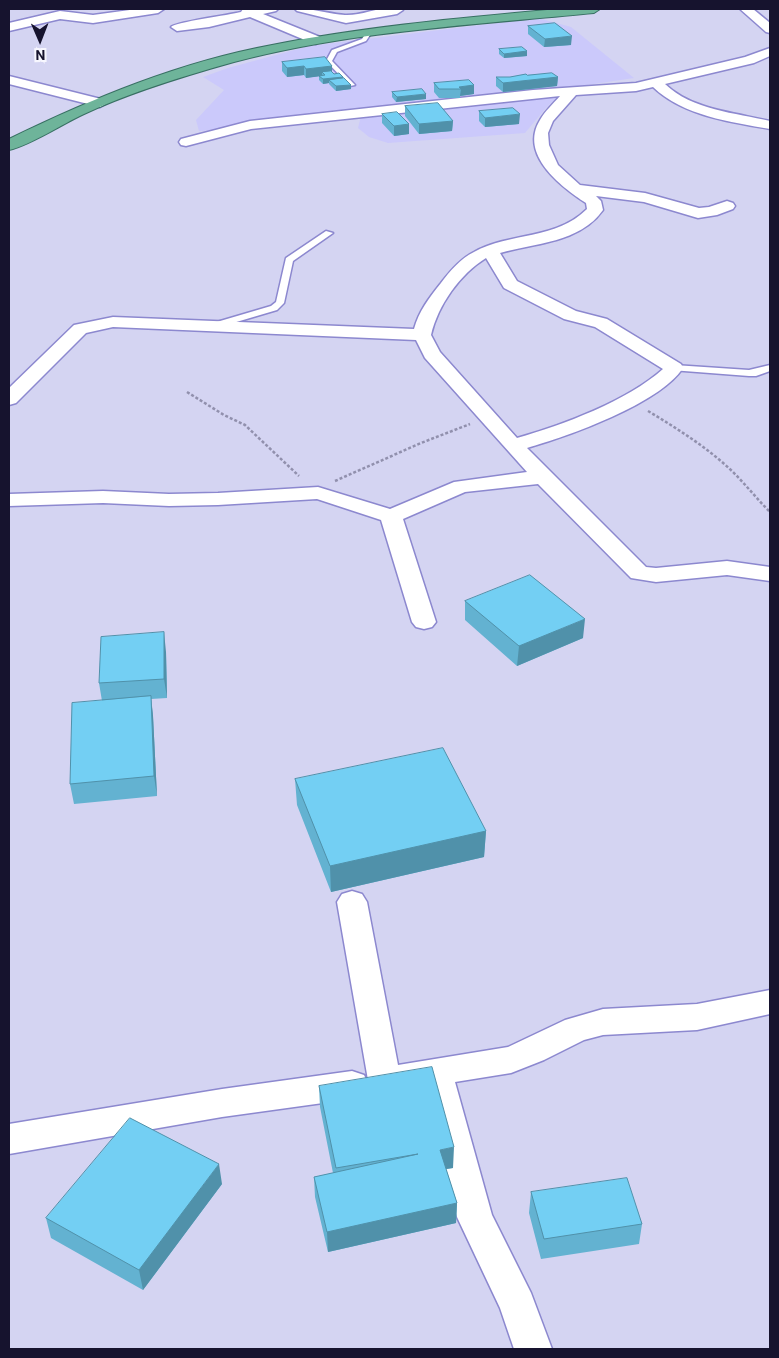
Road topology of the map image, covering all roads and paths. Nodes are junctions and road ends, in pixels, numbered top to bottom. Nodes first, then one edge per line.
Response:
1 (158, 9) edge
2 (272, 9) edge
3 (302, 9) edge
4 (594, 9) edge
5 (746, 9) edge
6 (396, 10) dead end
7 (243, 11) edge
8 (177, 27) dead end
9 (9, 28) edge
10 (770, 28) edge
11 (369, 32) junction
12 (316, 40) junction
13 (770, 52) edge
14 (9, 80) edge
15 (657, 83) junction
16 (352, 85) edge
17 (572, 91) junction
18 (100, 102) junction
19 (770, 125) edge
20 (186, 142) dead end
21 (9, 145) edge
22 (574, 188) junction
23 (727, 206) dead end
24 (329, 233) dead end
25 (492, 252) junction
26 (213, 326) junction
27 (422, 335) junction
28 (674, 368) junction
29 (770, 368) edge
30 (187, 392) dead end
31 (9, 396) edge
32 (629, 401) junction
33 (487, 417) junction
34 (513, 446) junction
35 (542, 477) junction
36 (321, 492) junction
37 (9, 500) edge
38 (770, 512) edge
39 (391, 516) junction
40 (770, 574) edge
41 (424, 622) dead end
42 (352, 902) dead end
43 (770, 1002) edge
44 (436, 1073) junction
45 (384, 1080) junction
46 (9, 1138) edge
47 (533, 1349) edge

1 - 9 street
2 - 7 street
3 - 6 street
4 - 11 highway
5 - 10 street
7 - 8 street
7 - 12 street
11 - 12 highway
11 - 16 lane
12 - 18 highway
13 - 15 street
14 - 18 street
15 - 17 street
15 - 19 street
17 - 20 street
17 - 22 street
18 - 21 highway
22 - 23 street
22 - 25 street
24 - 26 lane
25 - 27 street
25 - 28 street
26 - 27 street
26 - 31 street
27 - 33 street
28 - 29 lane
28 - 32 street
30 - 36 path
32 - 34 street
32 - 38 path
33 - 34 street
33 - 36 path
34 - 35 street
35 - 39 street
35 - 40 street
36 - 37 street
36 - 39 street
39 - 41 street
42 - 45 street
43 - 44 street
44 - 45 street
44 - 47 street
45 - 46 street

